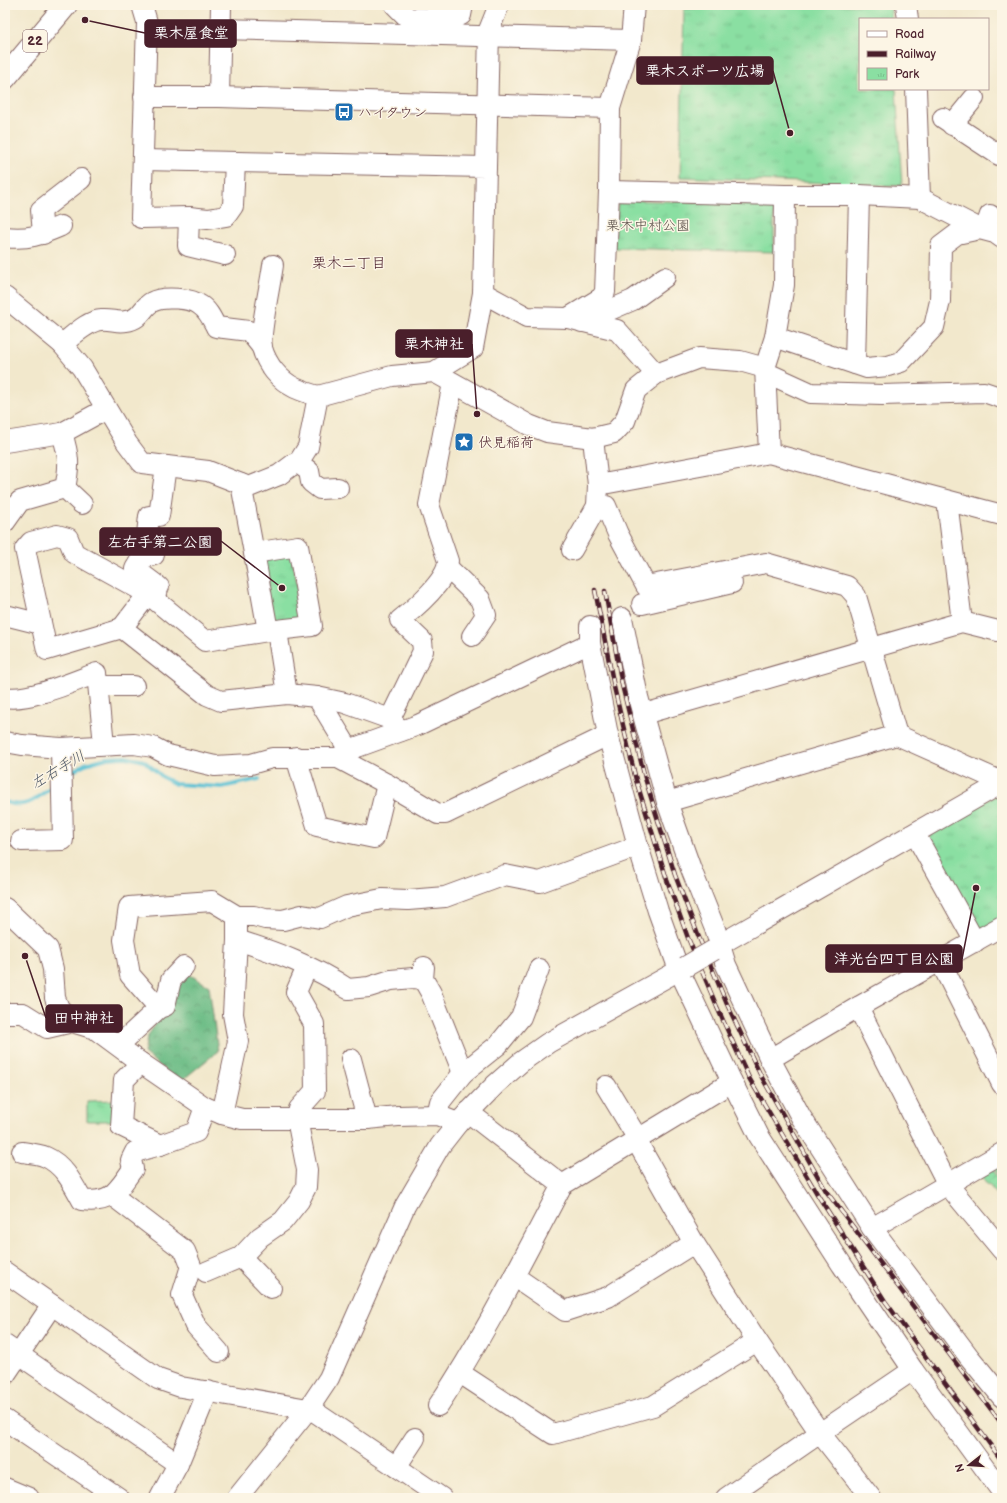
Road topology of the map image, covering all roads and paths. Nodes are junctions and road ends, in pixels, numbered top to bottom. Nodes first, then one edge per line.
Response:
1 (66, 5) edge
2 (142, 5) edge
3 (221, 5) edge
4 (395, 5) edge
5 (464, 5) edge
6 (499, 5) edge
7 (634, 5) edge
8 (906, 5) edge
9 (908, 18) edge
10 (220, 29) junction
11 (489, 37) junction
12 (631, 40) junction
13 (5, 78) edge
14 (916, 90) edge
15 (144, 97) junction
16 (219, 97) junction
17 (974, 98) dead end
18 (487, 104) junction
19 (610, 108) junction
20 (1001, 153) edge
21 (143, 160) junction
22 (235, 162) junction
23 (486, 167) junction
24 (81, 178) dead end
25 (609, 191) junction
26 (785, 195) junction
27 (859, 195) junction
28 (920, 198) junction
29 (189, 217) junction
30 (985, 222) junction
31 (61, 226) dead end
32 (43, 234) junction
33 (5, 237) edge
34 (1002, 238) edge
35 (225, 256) dead end
36 (273, 265) dead end
37 (665, 277) dead end
38 (483, 293) junction
39 (5, 297) edge
40 (575, 320) junction
41 (775, 337) junction
42 (62, 344) junction
43 (262, 347) junction
44 (855, 364) junction
45 (765, 370) junction
46 (434, 372) junction
47 (656, 374) junction
48 (453, 383) junction
49 (318, 396) junction
50 (1002, 398) edge
51 (106, 409) junction
52 (62, 434) junction
53 (593, 438) junction
54 (5, 442) edge
55 (769, 453) junction
56 (298, 463) junction
57 (166, 466) junction
58 (241, 484) junction
59 (598, 486) junction
60 (65, 488) junction
61 (338, 488) dead end
62 (947, 501) junction
63 (82, 504) dead end
64 (597, 506) junction
65 (1002, 515) edge
66 (5, 522) edge
67 (147, 534) dead end
68 (618, 534) junction
69 (572, 550) dead end
70 (254, 553) junction
71 (154, 555) dead end
72 (619, 558) dead end
73 (746, 567) junction
74 (448, 568) junction
75 (150, 596) junction
76 (642, 604) dead end
77 (6, 614) edge
78 (622, 618) dead end
79 (962, 622) junction
80 (41, 624) junction
81 (122, 628) junction
82 (272, 631) junction
83 (1002, 632) edge
84 (472, 636) dead end
85 (870, 648) junction
86 (99, 686) junction
87 (134, 686) dead end
88 (287, 694) junction
89 (5, 697) edge
90 (317, 697) junction
91 (644, 714) junction
92 (396, 725) junction
93 (608, 734) junction
94 (896, 735) junction
95 (5, 742) edge
96 (104, 744) junction
97 (344, 754) junction
98 (61, 755) junction
99 (296, 757) junction
100 (1002, 782) edge
101 (387, 784) junction
102 (667, 802) junction
103 (915, 834) junction
104 (21, 841) dead end
105 (638, 846) junction
106 (5, 908) edge
107 (237, 916) junction
108 (1002, 926) edge
109 (237, 940) junction
110 (975, 942) junction
111 (717, 948) junction
112 (940, 961) junction
113 (184, 966) dead end
114 (307, 967) junction
115 (682, 968) junction
116 (540, 969) dead end
117 (858, 1007) junction
118 (159, 1008) junction
119 (5, 1013) edge
120 (72, 1022) junction
121 (119, 1045) junction
122 (351, 1059) dead end
123 (770, 1059) junction
124 (141, 1063) junction
125 (463, 1073) junction
126 (732, 1082) junction
127 (1002, 1084) edge
128 (606, 1086) dead end
129 (214, 1111) junction
130 (438, 1115) junction
131 (463, 1117) junction
132 (298, 1119) junction
133 (367, 1119) junction
134 (637, 1139) junction
135 (160, 1145) junction
136 (22, 1152) dead end
137 (1002, 1153) edge
138 (562, 1185) junction
139 (948, 1185) junction
140 (106, 1198) junction
141 (872, 1228) junction
142 (694, 1243) junction
143 (1002, 1250) edge
144 (241, 1257) junction
145 (5, 1272) edge
146 (206, 1272) dead end
147 (514, 1276) junction
148 (271, 1288) dead end
149 (52, 1306) junction
150 (757, 1341) junction
151 (12, 1349) edge
152 (219, 1352) dead end
153 (913, 1370) junction
154 (460, 1373) junction
155 (5, 1374) edge
156 (208, 1391) junction
157 (1002, 1397) edge
158 (438, 1406) dead end
159 (309, 1408) junction
160 (5, 1420) edge
161 (820, 1433) junction
162 (416, 1438) dead end
163 (178, 1464) junction
164 (396, 1467) junction
165 (5, 1488) edge
166 (1002, 1492) edge
167 (244, 1496) edge
168 (29, 1498) edge
169 (120, 1498) edge
170 (160, 1498) edge
171 (442, 1498) edge
172 (726, 1498) edge
173 (871, 1498) edge

1 - 13 main road, 22
2 - 15 street
3 - 10 street
4 - 5 street
6 - 11 street
7 - 12 street
8 - 9 street
10 - 11 street
10 - 16 street
11 - 12 street
11 - 18 street
12 - 19 street
14 - 28 street
15 - 16 street
15 - 21 street
16 - 18 street
17 - 20 street
18 - 19 street
18 - 23 street
19 - 25 street
21 - 22 street
21 - 29 street
22 - 23 street
22 - 29 street
23 - 38 street
24 - 32 street
25 - 26 street
25 - 40 street
26 - 27 street
26 - 41 street
27 - 28 street
27 - 44 street
28 - 30 street
29 - 35 street
30 - 34 street
30 - 44 street
31 - 32 street
32 - 33 street
36 - 43 street
37 - 40 street
38 - 40 street
38 - 46 street
39 - 42 street
40 - 47 street
41 - 44 street
41 - 45 street
42 - 43 street
42 - 51 street
43 - 49 street
45 - 47 street
45 - 50 street
45 - 55 street
46 - 48 street
46 - 49 street
47 - 53 street
48 - 53 street
48 - 74 street
49 - 56 street
51 - 52 street
51 - 57 street
52 - 54 street
52 - 60 street
53 - 59 street
55 - 59 street
55 - 62 street
56 - 58 street
56 - 61 street
57 - 58 street
57 - 67 street
58 - 70 street
59 - 64 street
60 - 63 street
60 - 66 street
62 - 65 street
62 - 79 street
64 - 68 street
64 - 69 street
68 - 72 street
68 - 73 street
70 - 82 street
70 - 82 street
71 - 75 street
73 - 76 street
73 - 85 street
74 - 84 street
74 - 92 street
75 - 80 street
75 - 81 street
75 - 82 street
77 - 80 street
78 - 91 street
79 - 83 street
79 - 85 street
80 - 81 street
81 - 88 street
82 - 88 street
85 - 91 street
85 - 94 street
86 - 87 street
86 - 89 street
86 - 96 street
88 - 90 street
90 - 92 street
90 - 97 street
91 - 102 street
92 - 93 street
92 - 97 street
93 - 101 street
93 - 105 street
94 - 100 street
94 - 102 street
95 - 98 street
96 - 98 street
96 - 99 street
97 - 99 street
97 - 101 street
98 - 104 street
99 - 101 street
100 - 103 street
102 - 111 street
103 - 110 street
103 - 111 street
105 - 107 street
105 - 115 street
106 - 120 street
107 - 109 street
107 - 118 street
108 - 110 street
109 - 114 street
109 - 129 street
110 - 112 street
111 - 115 street, bridge
111 - 123 street
112 - 117 street
112 - 127 street
113 - 118 street
114 - 125 street
114 - 132 street
115 - 126 street
115 - 131 street
116 - 125 street
117 - 123 street
117 - 139 street
118 - 121 street
119 - 120 street
120 - 121 street
121 - 124 street
122 - 133 street
123 - 141 street
124 - 129 street
124 - 135 street
125 - 130 street
126 - 134 street
126 - 153 street
128 - 134 street
129 - 132 street
129 - 135 street
130 - 131 street
130 - 133 street
131 - 138 street
131 - 159 street
132 - 133 street
132 - 144 street
134 - 138 street
134 - 142 street
135 - 140 street
136 - 140 street
137 - 139 street
138 - 147 street
139 - 141 street
139 - 143 street
140 - 152 street
141 - 157 street
142 - 147 street
142 - 150 street
144 - 146 street
144 - 148 street
145 - 149 street
147 - 154 street
149 - 151 street
149 - 156 street
150 - 154 street
150 - 161 street
151 - 155 street
151 - 163 street
153 - 161 street
153 - 166 street
154 - 158 street
156 - 159 street
156 - 163 street
159 - 164 street
159 - 167 street
160 - 169 street
161 - 172 street
161 - 173 street
162 - 164 street
163 - 170 street
164 - 171 street
165 - 168 street

